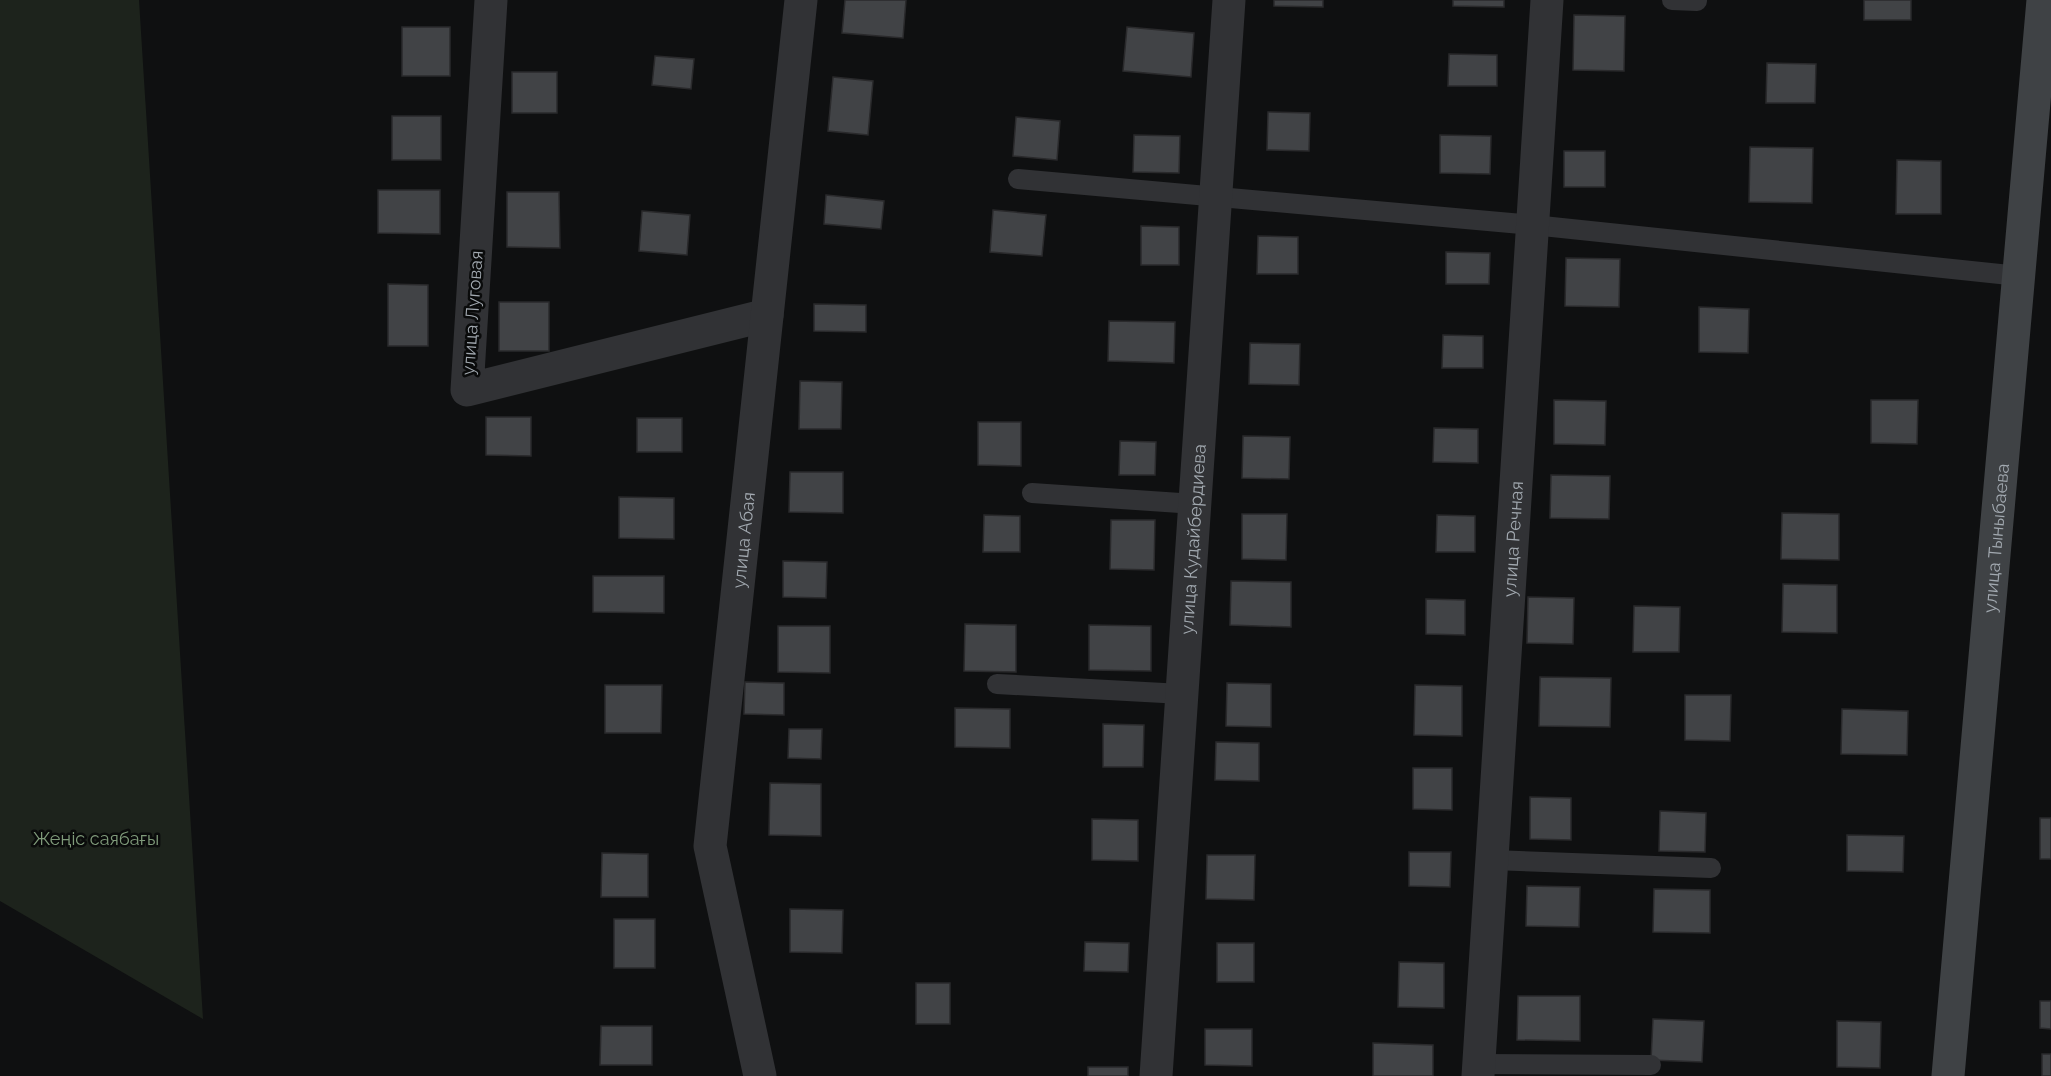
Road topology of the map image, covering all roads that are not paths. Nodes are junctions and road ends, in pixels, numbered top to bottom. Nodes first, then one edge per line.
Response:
1 (491, 0) edge
2 (801, 0) edge
3 (1229, 0) edge
4 (1548, 0) edge
5 (1672, 0) edge
6 (2043, 0) edge
7 (1697, 1) edge
8 (1018, 179) dead end
9 (1216, 197) junction
10 (1533, 225) junction
11 (2019, 276) junction
12 (767, 315) junction
13 (1032, 493) dead end
14 (1195, 504) junction
15 (998, 684) dead end
16 (1182, 694) junction
17 (1492, 860) junction
18 (1712, 868) dead end
19 (1651, 1065) dead end
20 (1478, 1070) edge
21 (760, 1076) edge
22 (1156, 1076) edge
23 (1948, 1076) edge

1 - 12 street, улица Луговая
2 - 12 street, улица Абая
3 - 9 street, улица Кудайбердиева
4 - 10 street, улица Речная
5 - 7 lane
6 - 11 street, улица Тыныбаева
8 - 9 lane
9 - 10 lane
9 - 14 street, улица Кудайбердиева
10 - 11 lane
10 - 17 street, улица Речная
11 - 23 street, улица Тыныбаева
12 - 21 street, улица Абая
13 - 14 lane
14 - 16 street, улица Кудайбердиева
15 - 16 lane
16 - 22 street, улица Кудайбердиева
17 - 18 lane
17 - 20 street, улица Речная
19 - 20 lane

